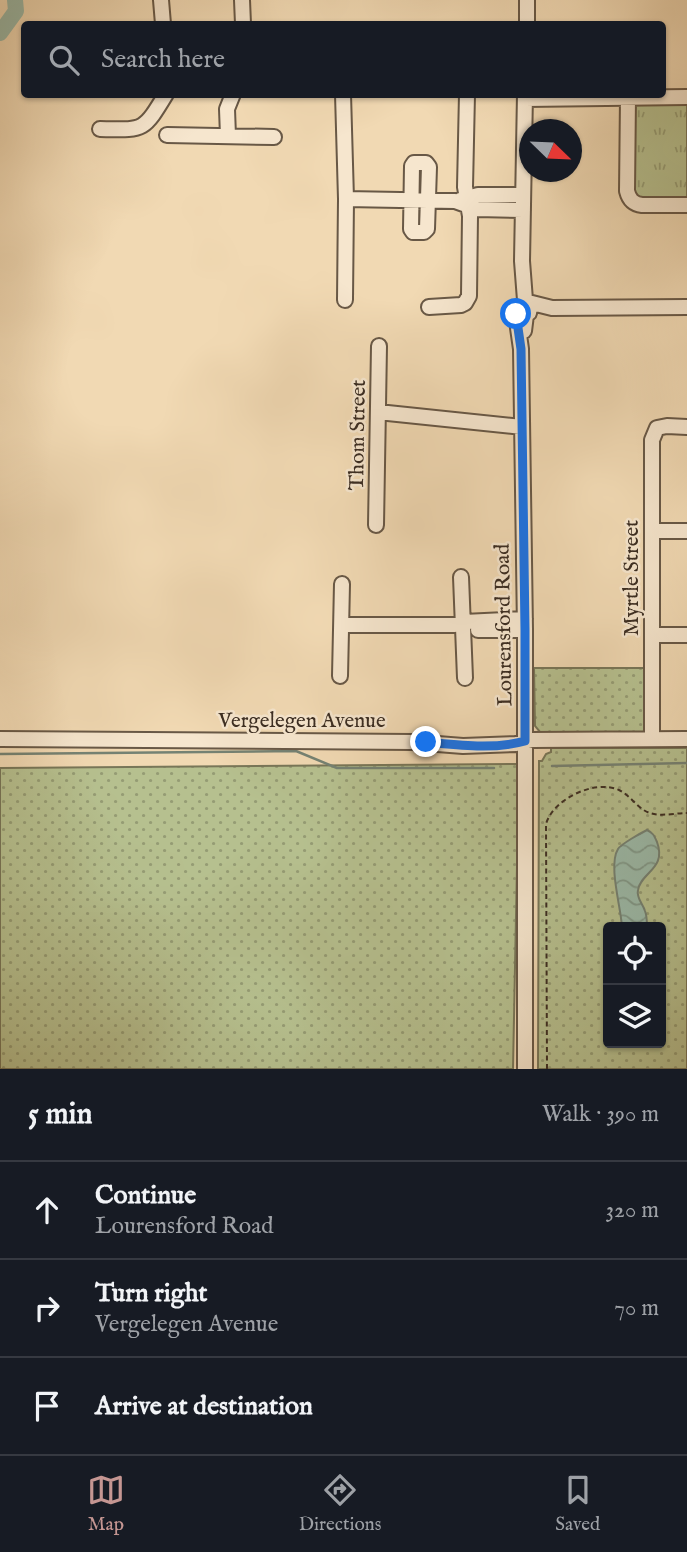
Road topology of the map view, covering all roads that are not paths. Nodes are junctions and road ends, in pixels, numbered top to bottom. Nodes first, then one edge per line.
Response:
1 (161, 0) edge
2 (242, 0) edge
3 (527, 0) edge
4 (163, 21) edge
5 (243, 21) edge
6 (527, 21) edge
7 (666, 97) edge
8 (687, 97) edge
9 (164, 98) edge
10 (231, 98) edge
11 (343, 98) edge
12 (467, 98) edge
13 (525, 98) edge
14 (628, 98) edge
15 (100, 129) dead end
16 (167, 135) dead end
17 (228, 136) junction
18 (274, 137) dead end
19 (523, 195) junction
20 (346, 199) junction
21 (411, 200) junction
22 (428, 200) junction
23 (463, 202) junction
24 (687, 205) edge
25 (523, 210) junction
26 (345, 300) dead end
27 (429, 307) dead end
28 (523, 307) junction
29 (687, 307) edge
30 (379, 346) dead end
31 (378, 412) junction
32 (522, 427) junction
33 (687, 427) edge
34 (376, 525) dead end
35 (652, 531) junction
36 (687, 531) edge
37 (461, 577) dead end
38 (342, 584) dead end
39 (342, 625) junction
40 (460, 625) junction
41 (525, 625) junction
42 (652, 635) junction
43 (687, 635) edge
44 (340, 676) dead end
45 (464, 678) dead end
46 (0, 739) edge
47 (652, 739) junction
48 (687, 739) edge
49 (525, 741) junction
50 (525, 1069) edge

1 - 4 street
2 - 5 street
3 - 6 street
7 - 8 street
9 - 15 street
10 - 17 street
11 - 20 street
12 - 23 street
13 - 19 street, Lourensford Road
14 - 24 street
16 - 17 street
17 - 18 street
19 - 23 street
19 - 25 street, Lourensford Road
20 - 21 street
20 - 26 street
21 - 22 street
21 - 22 street
21 - 22 street
22 - 23 street
23 - 25 street
23 - 27 street
25 - 28 street, Lourensford Road
28 - 29 street
28 - 32 street, Lourensford Road
30 - 31 street, Thom Street
31 - 32 street
31 - 34 street, Thom Street
32 - 41 street, Lourensford Road
33 - 35 street, Myrtle Street
35 - 36 street
35 - 42 street, Myrtle Street
37 - 40 street
38 - 39 street
39 - 40 street
39 - 44 street
40 - 41 street
40 - 45 street
41 - 49 street, Lourensford Road
42 - 43 street
42 - 47 street, Myrtle Street
46 - 49 street, Vergelegen Avenue
47 - 48 street, Vergelegen Avenue
47 - 49 street, Vergelegen Avenue
49 - 50 street, Lourensford Road

